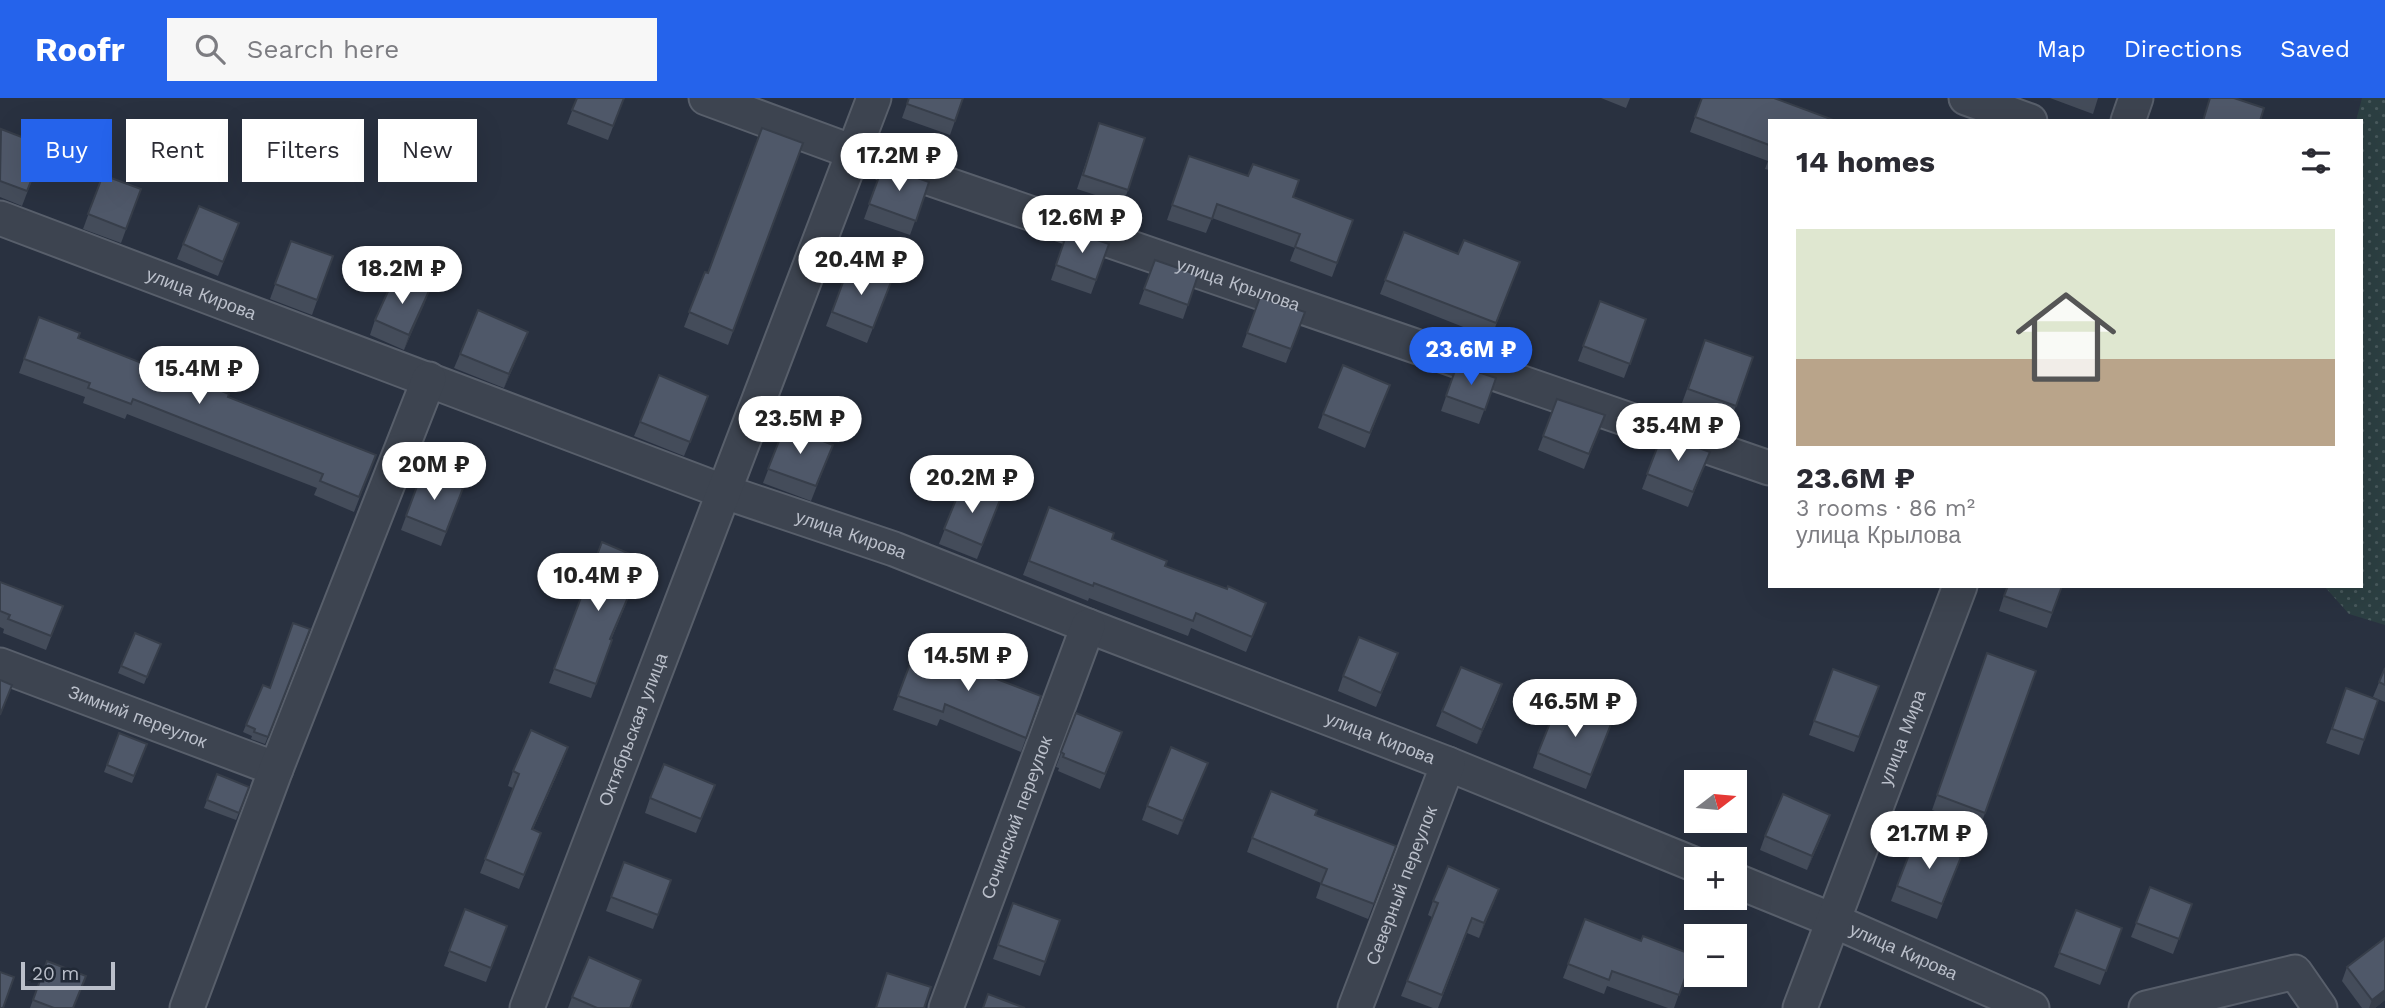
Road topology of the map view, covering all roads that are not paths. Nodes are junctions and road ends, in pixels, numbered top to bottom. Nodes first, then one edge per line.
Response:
1 (706, 98) edge
2 (874, 98) edge
3 (1966, 98) edge
4 (2136, 98) edge
5 (2024, 119) edge
6 (2129, 119) edge
7 (853, 152) junction
8 (0, 218) edge
9 (429, 379) junction
10 (1768, 468) edge
11 (722, 491) junction
12 (1959, 588) edge
13 (1088, 626) junction
14 (0, 665) edge
15 (1448, 764) junction
16 (276, 769) junction
17 (1684, 859) edge
18 (1747, 885) edge
19 (1832, 920) junction
20 (187, 1008) edge
21 (527, 1008) edge
22 (946, 1008) edge
23 (1354, 1008) edge
24 (1800, 1008) edge
25 (2032, 1008) edge
26 (2146, 1008) edge
27 (2320, 1008) edge

1 - 7 street, улица Крылова
2 - 7 street, Октябрьская улица
3 - 5 street
4 - 6 street
7 - 10 street, улица Крылова
7 - 11 street, Октябрьская улица
8 - 9 street, улица Кирова
9 - 11 street, улица Кирова
9 - 16 street
11 - 13 street, улица Кирова
11 - 21 street, Октябрьская улица
12 - 19 street, улица Мира
13 - 15 street, улица Кирова
13 - 22 street, Сочинский переулок
14 - 16 street, Зимний переулок
15 - 17 street, улица Кирова
15 - 23 street, Северный переулок
16 - 20 street
18 - 19 street, улица Кирова
19 - 24 street, улица Мира
19 - 25 street, улица Кирова
26 - 27 street

